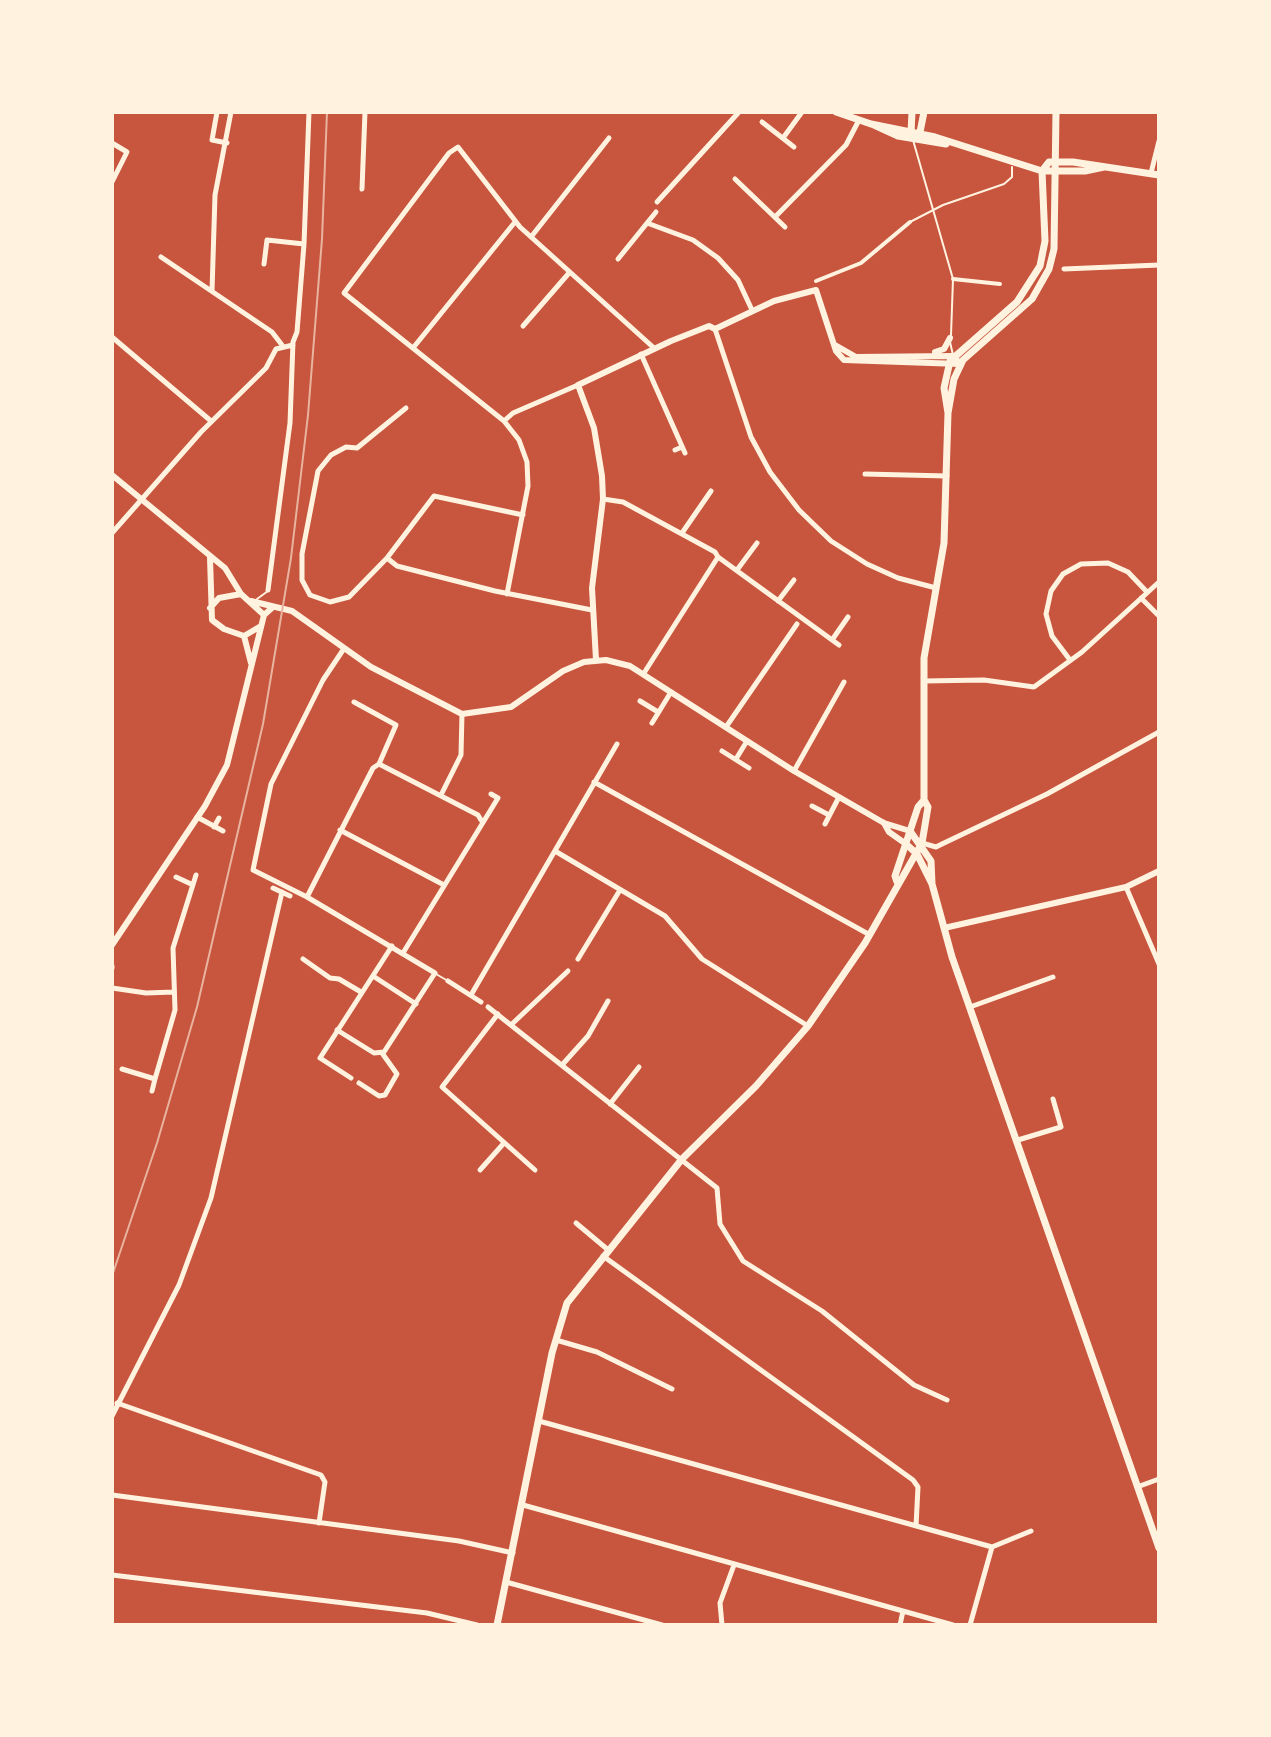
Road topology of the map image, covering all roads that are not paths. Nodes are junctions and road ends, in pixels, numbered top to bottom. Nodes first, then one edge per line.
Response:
1 (217, 112) edge
2 (231, 112) edge
3 (309, 112) edge
4 (365, 112) edge
5 (739, 112) edge
6 (802, 112) edge
7 (836, 112) edge
8 (912, 112) edge
9 (924, 112) edge
10 (1056, 112) edge
11 (859, 120) junction
12 (762, 122) dead end
13 (915, 135) junction
14 (609, 138) dead end
15 (783, 138) junction
16 (1159, 141) edge
17 (112, 143) edge
18 (227, 143) junction
19 (794, 147) dead end
20 (1054, 162) junction
21 (1012, 167) dead end
22 (1104, 167) junction
23 (1042, 171) junction
24 (1054, 172) junction
25 (1155, 174) edge
26 (735, 179) dead end
27 (112, 182) edge
28 (362, 189) dead end
29 (657, 202) dead end
30 (932, 209) junction
31 (656, 212) dead end
32 (775, 217) junction
33 (515, 222) junction
34 (910, 222) joint
35 (647, 223) junction
36 (785, 227) dead end
37 (531, 237) junction
38 (304, 244) junction
39 (161, 257) dead end
40 (618, 259) dead end
41 (264, 264) dead end
42 (1159, 265) edge
43 (1064, 269) dead end
44 (569, 273) junction
45 (953, 279) junction
46 (816, 281) joint
47 (1000, 284) dead end
48 (816, 290) junction
49 (212, 291) junction
50 (752, 310) junction
51 (523, 326) dead end
52 (715, 329) junction
53 (112, 337) edge
54 (950, 338) junction
55 (282, 345) junction
56 (293, 345) junction
57 (835, 345) junction
58 (413, 348) junction
59 (654, 348) junction
60 (641, 354) junction
61 (954, 356) junction
62 (884, 357) junction
63 (960, 364) junction
64 (948, 365) junction
65 (578, 385) junction
66 (406, 408) dead end
67 (948, 413) junction
68 (211, 421) junction
69 (504, 421) junction
70 (675, 450) dead end
71 (865, 474) dead end
72 (112, 475) edge
73 (947, 476) junction
74 (711, 491) dead end
75 (603, 499) junction
76 (142, 500) junction
77 (523, 515) junction
78 (112, 533) edge
79 (682, 533) junction
80 (757, 543) dead end
81 (209, 555) junction
82 (718, 557) junction
83 (387, 558) junction
84 (737, 570) junction
85 (794, 580) dead end
86 (1159, 582) edge
87 (936, 588) junction
88 (268, 590) joint
89 (1147, 592) junction
90 (241, 594) junction
91 (507, 594) junction
92 (1141, 598) junction
93 (251, 601) junction
94 (778, 601) junction
95 (273, 607) junction
96 (209, 609) junction
97 (592, 610) junction
98 (264, 615) junction
99 (1159, 616) edge
100 (848, 617) dead end
101 (797, 624) dead end
102 (261, 626) junction
103 (244, 636) junction
104 (832, 640) junction
105 (839, 645) dead end
106 (343, 650) junction
107 (596, 660) junction
108 (1070, 660) junction
109 (251, 664) junction
110 (644, 673) junction
111 (923, 681) junction
112 (844, 682) dead end
113 (672, 691) junction
114 (640, 701) dead end
115 (354, 702) dead end
116 (658, 712) junction
117 (462, 714) junction
118 (652, 723) dead end
119 (726, 727) junction
120 (1159, 732) edge
121 (747, 741) junction
122 (617, 744) dead end
123 (722, 751) dead end
124 (736, 759) junction
125 (379, 764) junction
126 (749, 768) dead end
127 (794, 771) junction
128 (594, 782) junction
129 (491, 794) dead end
130 (441, 795) junction
131 (839, 797) junction
132 (924, 800) junction
133 (812, 806) dead end
134 (829, 815) junction
135 (197, 817) junction
136 (219, 818) dead end
137 (481, 820) junction
138 (884, 823) junction
139 (825, 824) dead end
140 (214, 827) junction
141 (340, 830) junction
142 (223, 831) dead end
143 (910, 831) junction
144 (922, 843) junction
145 (906, 844) junction
146 (555, 851) junction
147 (917, 854) junction
148 (1159, 871) edge
149 (196, 875) dead end
150 (176, 877) dead end
151 (897, 882) junction
152 (191, 884) junction
153 (271, 884) junction
154 (932, 884) junction
155 (444, 885) junction
156 (1126, 887) junction
157 (620, 890) junction
158 (282, 892) junction
159 (290, 896) dead end
160 (307, 897) junction
161 (944, 928) junction
162 (870, 935) junction
163 (112, 945) edge
164 (392, 946) junction
165 (403, 953) junction
166 (303, 959) dead end
167 (578, 959) dead end
168 (1159, 964) edge
169 (568, 971) dead end
170 (435, 973) junction
171 (373, 976) junction
172 (1053, 977) dead end
173 (448, 981) joint
174 (112, 988) edge
175 (174, 992) junction
176 (361, 992) junction
177 (471, 995) junction
178 (608, 1001) dead end
179 (481, 1002) dead end
180 (416, 1004) junction
181 (488, 1007) dead end
182 (970, 1007) junction
183 (498, 1014) junction
184 (512, 1024) junction
185 (808, 1026) junction
186 (337, 1030) junction
187 (382, 1053) junction
188 (562, 1065) junction
189 (639, 1067) dead end
190 (122, 1069) dead end
191 (351, 1078) dead end
192 (155, 1079) junction
193 (359, 1083) dead end
194 (152, 1091) dead end
195 (1053, 1099) dead end
196 (610, 1104) junction
197 (1018, 1140) junction
198 (504, 1143) junction
199 (686, 1162) junction
200 (480, 1170) dead end
201 (535, 1170) dead end
202 (576, 1223) dead end
203 (605, 1252) junction
204 (555, 1340) junction
205 (672, 1389) dead end
206 (947, 1400) dead end
207 (117, 1403) junction
208 (112, 1416) edge
209 (539, 1421) junction
210 (1159, 1479) edge
211 (1137, 1487) junction
212 (112, 1495) edge
213 (523, 1505) junction
214 (319, 1523) junction
215 (916, 1526) junction
216 (1031, 1531) dead end
217 (992, 1547) junction
218 (1159, 1548) edge
219 (513, 1553) junction
220 (734, 1565) junction
221 (112, 1575) edge
222 (506, 1582) junction
223 (903, 1611) junction
224 (477, 1625) edge
225 (497, 1625) edge
226 (662, 1625) edge
227 (722, 1625) edge
228 (900, 1625) edge
229 (953, 1625) edge
230 (970, 1625) edge

1 - 18 street
2 - 18 street
3 - 38 street
4 - 28 street
5 - 29 street
6 - 15 street
7 - 11 main road
8 - 13 main road
9 - 13 main road
10 - 20 main road
11 - 13 main road
11 - 32 street
12 - 15 street
13 - 23 main road
13 - 30 lane
14 - 37 street
15 - 19 street
16 - 25 street
17 - 27 street
18 - 49 street
20 - 22 main road
20 - 23 main road
20 - 24 main road
21 - 30 lane
22 - 24 main road
22 - 25 main road
23 - 24 main road
23 - 61 main road
24 - 63 main road
26 - 32 street
30 - 34 lane
30 - 45 lane
31 - 35 street
32 - 36 street
33 - 37 street
33 - 58 street
33 - 58 street
34 - 46 street
35 - 40 street
35 - 50 street
37 - 44 street
38 - 41 street
38 - 56 street
39 - 49 street
42 - 43 street
44 - 51 street
44 - 59 street
45 - 47 street
45 - 54 lane
46 - 48 lane
48 - 50 street
48 - 57 street
49 - 55 street
50 - 52 street
52 - 59 street
52 - 87 street
53 - 68 street
54 - 61 lane
54 - 62 street
55 - 56 street
55 - 68 street
56 - 88 street
57 - 62 street
57 - 64 street
58 - 69 street
59 - 60 street
60 - 65 street
60 - 70 street
61 - 62 street
61 - 63 street
61 - 64 main road
63 - 64 street
63 - 67 main road
64 - 67 main road
65 - 69 street
65 - 75 street
66 - 83 street
67 - 73 main road
68 - 76 street
69 - 77 street
71 - 73 street
72 - 76 street
73 - 87 main road
74 - 79 street
75 - 79 street
75 - 97 street
76 - 78 street
76 - 81 street
77 - 83 street
77 - 91 street
79 - 82 street
80 - 84 street
81 - 90 street
81 - 96 street
82 - 84 street
82 - 110 street
83 - 91 street
84 - 94 street
85 - 94 street
86 - 89 street
87 - 111 main road
88 - 93 lane
89 - 92 street
89 - 108 street
90 - 93 street
90 - 96 street
91 - 97 street
92 - 99 street
92 - 108 street
93 - 95 street
93 - 98 street
94 - 104 street
95 - 98 street
95 - 106 street
96 - 103 street
97 - 107 street
98 - 102 street
100 - 104 street
101 - 119 street
102 - 103 street
102 - 109 street
103 - 109 street
104 - 105 street
106 - 117 street
106 - 153 street
107 - 110 street
107 - 117 street
108 - 111 street
109 - 135 street
110 - 113 street
111 - 132 main road
112 - 127 street
113 - 116 street
113 - 119 street
114 - 116 street
115 - 125 street
116 - 118 street
117 - 130 street
119 - 121 street
120 - 144 street
121 - 124 street
121 - 127 street
122 - 128 street
123 - 124 street
124 - 126 street
125 - 130 street
125 - 141 street
127 - 131 street
128 - 146 street
128 - 162 street
129 - 137 street
130 - 137 street
131 - 134 street
131 - 138 street
132 - 143 main road
132 - 144 main road
133 - 134 street
134 - 139 street
135 - 140 street
135 - 163 street
136 - 140 street
137 - 155 street
138 - 143 street
138 - 145 street
140 - 142 street
141 - 155 street
141 - 160 street
143 - 144 main road
143 - 145 main road
144 - 147 main road
144 - 154 main road
145 - 147 main road
145 - 151 main road
146 - 157 street
146 - 177 street
147 - 151 main road
147 - 154 main road
148 - 156 street
149 - 152 street
150 - 152 street
151 - 162 main road
152 - 175 street
153 - 158 street
153 - 160 street
154 - 161 main road
155 - 165 street
156 - 161 street
156 - 168 street
157 - 167 street
157 - 185 street
158 - 159 street
158 - 207 street
160 - 164 street
161 - 182 main road
162 - 185 main road
164 - 165 street
164 - 171 street
165 - 170 street
166 - 176 street
169 - 184 street
170 - 173 lane
170 - 180 street
171 - 176 street
171 - 180 street
172 - 182 street
173 - 177 street
174 - 175 street
175 - 192 street
176 - 186 street
177 - 179 street
178 - 188 street
180 - 187 street
181 - 183 street
182 - 197 main road
183 - 184 street
183 - 198 street
184 - 188 street
185 - 199 main road
186 - 187 street
186 - 191 street
187 - 193 street
188 - 196 street
189 - 196 street
190 - 192 street
192 - 194 street
195 - 197 street
196 - 199 street
197 - 211 main road
198 - 200 street
198 - 201 street
199 - 203 main road
199 - 206 street
202 - 203 street
203 - 204 main road
203 - 215 street
204 - 205 street
204 - 209 main road
207 - 208 street
207 - 214 street
209 - 213 main road
209 - 215 street
210 - 211 street
211 - 218 main road
212 - 214 street
213 - 219 main road
213 - 220 street
214 - 219 street
215 - 217 street
216 - 217 street
217 - 230 street
219 - 222 main road
220 - 223 street
220 - 227 street
221 - 224 street
222 - 225 main road
222 - 226 street
223 - 228 street
223 - 229 street

